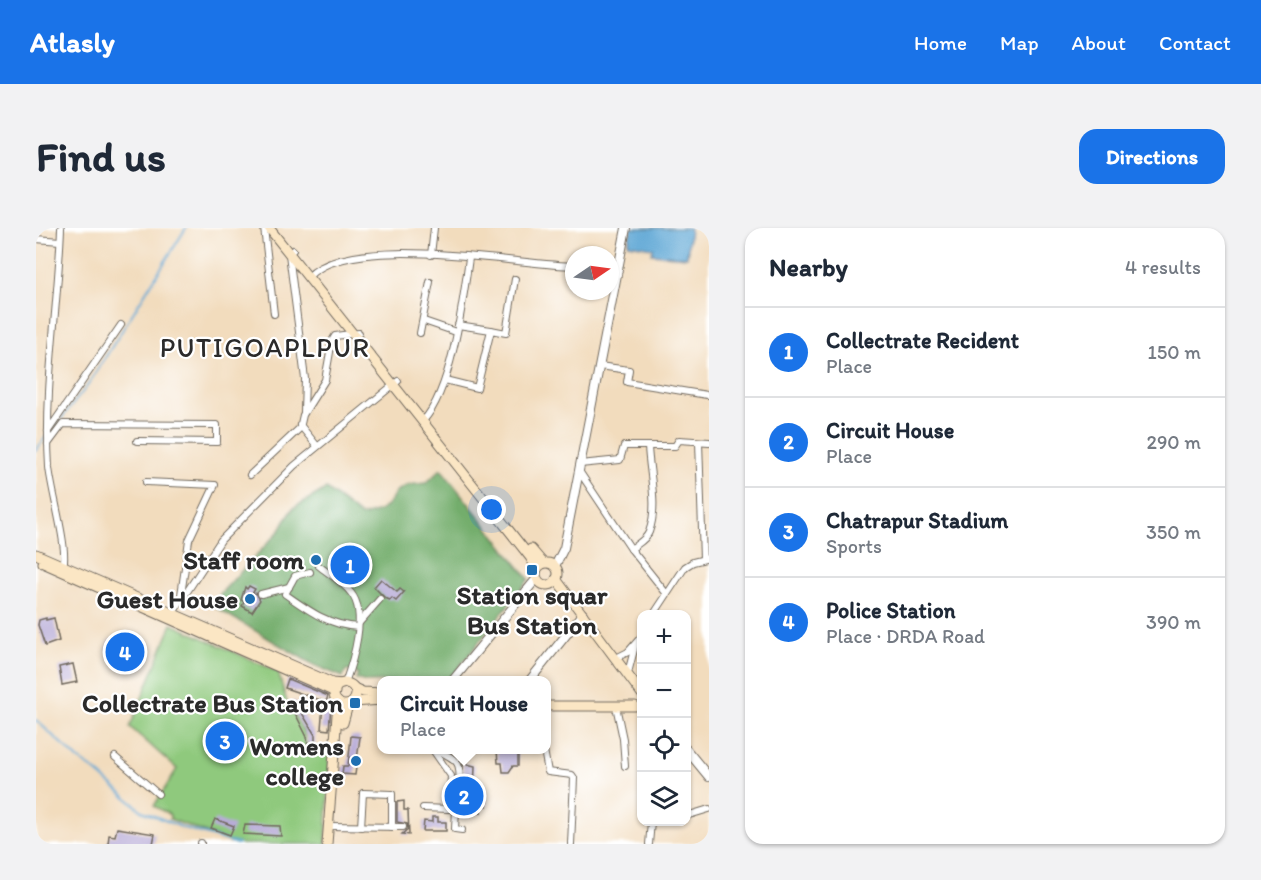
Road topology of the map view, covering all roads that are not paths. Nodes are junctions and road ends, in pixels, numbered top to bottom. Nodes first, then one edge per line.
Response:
1 (61, 228) edge
2 (264, 228) edge
3 (269, 228) edge
4 (276, 228) edge
5 (434, 228) edge
6 (626, 228) edge
7 (36, 239) edge
8 (60, 241) junction
9 (619, 251) edge
10 (291, 252) junction
11 (431, 255) junction
12 (469, 258) junction
13 (565, 265) edge
14 (309, 275) junction
15 (515, 279) dead end
16 (430, 282) dead end
17 (609, 300) edge
18 (273, 314) dead end
19 (424, 321) junction
20 (122, 325) dead end
21 (458, 325) junction
22 (491, 330) junction
23 (456, 332) junction
24 (356, 333) junction
25 (420, 333) dead end
26 (599, 366) junction
27 (445, 380) junction
28 (396, 383) junction
29 (707, 395) dead end
30 (304, 412) junction
31 (425, 419) junction
32 (300, 425) junction
33 (47, 432) junction
34 (137, 441) dead end
35 (699, 442) junction
36 (709, 442) edge
37 (48, 445) junction
38 (317, 446) junction
39 (648, 446) junction
40 (579, 467) junction
41 (250, 475) dead end
42 (146, 482) dead end
43 (631, 549) junction
44 (36, 554) edge
45 (706, 559) edge
46 (36, 560) edge
47 (319, 566) dead end
48 (555, 566) junction
49 (62, 568) junction
50 (310, 572) dead end
51 (539, 573) junction
52 (554, 581) junction
53 (289, 587) junction
54 (666, 593) junction
55 (261, 594) dead end
56 (380, 599) dead end
57 (180, 604) junction
58 (657, 610) edge
59 (171, 616) junction
60 (581, 616) junction
61 (358, 625) junction
62 (637, 642) edge
63 (635, 645) junction
64 (616, 658) junction
65 (628, 673) junction
66 (457, 676) edge
67 (463, 676) edge
68 (534, 676) edge
69 (347, 685) junction
70 (335, 692) junction
71 (377, 693) edge
72 (637, 696) edge
73 (637, 698) edge
74 (637, 699) edge
75 (637, 699) edge
76 (377, 700) edge
77 (551, 701) edge
78 (346, 703) junction
79 (551, 706) edge
80 (616, 706) junction
81 (437, 754) edge
82 (445, 754) edge
83 (545, 754) edge
84 (691, 754) edge
85 (115, 757) dead end
86 (625, 766) dead end
87 (709, 775) edge
88 (459, 791) dead end
89 (158, 794) dead end
90 (423, 808) dead end
91 (449, 809) junction
92 (709, 810) edge
93 (691, 815) edge
94 (651, 826) edge
95 (331, 827) junction
96 (361, 827) junction
97 (392, 827) junction
98 (403, 827) dead end
99 (462, 830) dead end
100 (327, 844) edge
101 (333, 844) edge
102 (571, 844) edge
103 (649, 844) edge

1 - 8 street
2 - 18 street
3 - 10 main road
4 - 10 main road
5 - 11 street
6 - 9 street
7 - 8 street
8 - 33 street
10 - 14 main road
10 - 30 street
11 - 12 street
11 - 14 street
12 - 13 street
12 - 21 street
14 - 24 main road
15 - 22 street
16 - 19 street
17 - 26 street
19 - 23 street
19 - 25 street
20 - 33 street
21 - 22 street
21 - 23 street
22 - 27 street
23 - 27 street
24 - 28 main road
24 - 30 street
26 - 29 street
26 - 40 street
27 - 31 street
28 - 31 main road
28 - 38 street
30 - 32 street
31 - 51 main road
32 - 38 street
32 - 41 street
33 - 37 street
34 - 37 street
35 - 36 street
35 - 39 street
35 - 45 street
37 - 49 street
38 - 57 street
39 - 40 street
39 - 43 street
40 - 43 street
40 - 48 street
42 - 57 street
43 - 54 street
44 - 49 main road
45 - 54 street
46 - 49 main road
47 - 61 street
48 - 51 main road
48 - 52 main road
49 - 59 main road
50 - 53 street
51 - 52 main road
51 - 66 street
51 - 67 street
52 - 60 main road
53 - 55 street
53 - 61 street
54 - 58 street
56 - 61 street
57 - 59 street
59 - 69 main road
59 - 70 main road
60 - 64 main road
60 - 68 street
60 - 73 main road
61 - 69 street
62 - 63 street
63 - 64 street
63 - 65 street
64 - 65 main road
65 - 72 main road
69 - 70 main road
69 - 71 main road
69 - 78 main road
70 - 78 main road
74 - 77 main road
75 - 80 main road
76 - 78 main road
78 - 95 main road
79 - 80 main road
80 - 86 street
81 - 91 street
82 - 88 street
83 - 102 street
84 - 87 street
85 - 89 street
90 - 91 street
91 - 99 street
92 - 93 street
94 - 103 street
95 - 96 street
95 - 100 main road
95 - 101 main road
96 - 97 street
96 - 97 street
97 - 98 street

